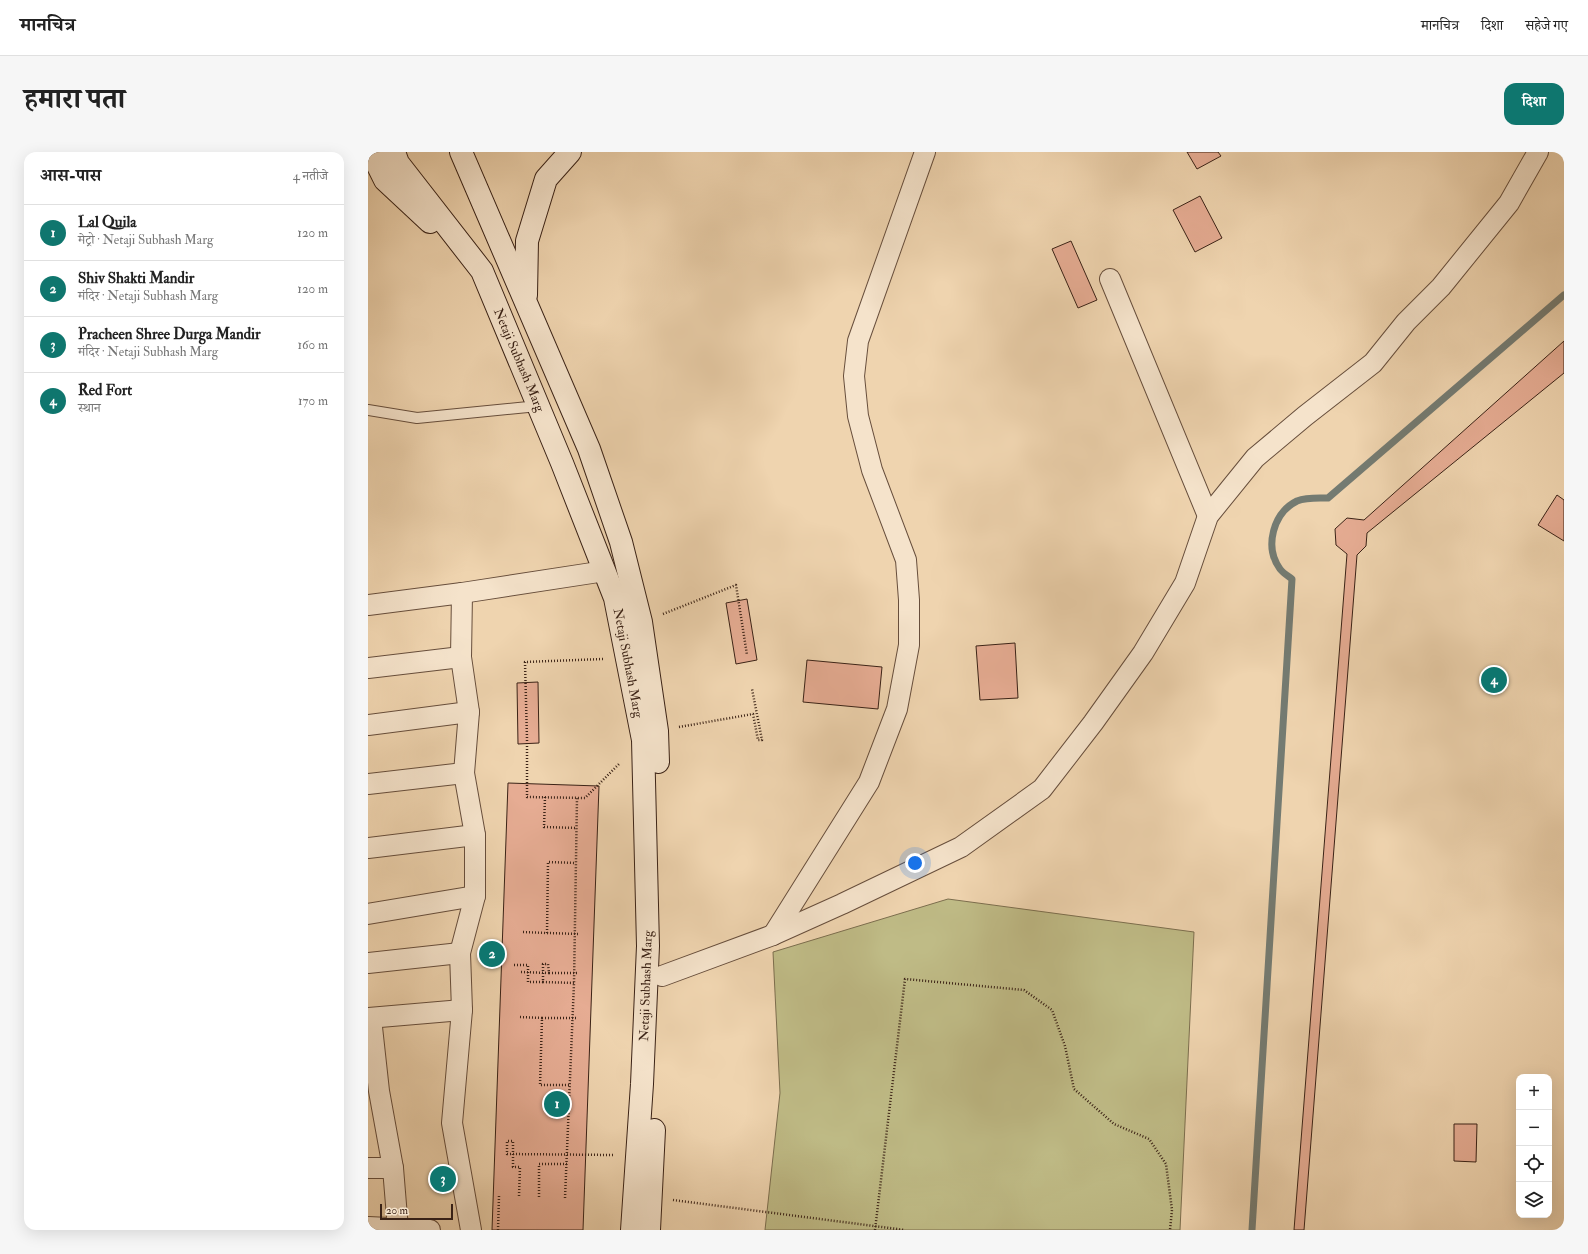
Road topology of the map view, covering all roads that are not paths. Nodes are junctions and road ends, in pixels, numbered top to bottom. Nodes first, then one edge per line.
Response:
1 (371, 152) edge
2 (394, 152) edge
3 (461, 152) edge
4 (570, 152) edge
5 (925, 152) edge
6 (1538, 152) edge
7 (482, 271) junction
8 (1110, 279) dead end
9 (526, 303) junction
10 (538, 406) junction
11 (368, 410) edge
12 (1208, 516) junction
13 (605, 571) junction
14 (462, 594) junction
15 (368, 605) edge
16 (461, 657) junction
17 (368, 668) edge
18 (469, 712) junction
19 (368, 725) edge
20 (650, 735) junction
21 (464, 773) junction
22 (368, 784) edge
23 (475, 835) junction
24 (368, 848) edge
25 (475, 896) junction
26 (368, 914) edge
27 (773, 934) junction
28 (460, 953) junction
29 (368, 963) edge
30 (662, 976) junction
31 (462, 1010) junction
32 (369, 1018) edge
33 (374, 1092) edge
34 (368, 1168) edge
35 (393, 1168) junction
36 (368, 1227) edge
37 (398, 1229) junction
38 (430, 1230) edge
39 (471, 1230) edge
40 (632, 1230) edge
41 (649, 1230) edge

1 - 7 main road
2 - 7 main road, Netaji Subhash Marg
3 - 9 main road, Netaji Subhash Marg
4 - 9 main road
5 - 27 street
6 - 12 street
7 - 10 main road, Netaji Subhash Marg
8 - 12 street
9 - 20 main road, Netaji Subhash Marg
10 - 11 lane
10 - 13 main road, Netaji Subhash Marg
12 - 27 street
13 - 14 street
13 - 20 main road, Netaji Subhash Marg
14 - 15 street
14 - 16 street
16 - 17 street
16 - 18 street
18 - 19 street
18 - 21 street
20 - 30 main road, Netaji Subhash Marg
20 - 40 main road, Netaji Subhash Marg
21 - 22 street
21 - 23 street
23 - 24 street
23 - 25 street
25 - 26 street
25 - 28 street
27 - 30 street
28 - 29 street
28 - 31 street
30 - 41 main road, Netaji Subhash Marg
31 - 32 street
31 - 39 street
32 - 33 street
33 - 35 street
34 - 35 street
35 - 37 street
36 - 37 street
37 - 38 street

